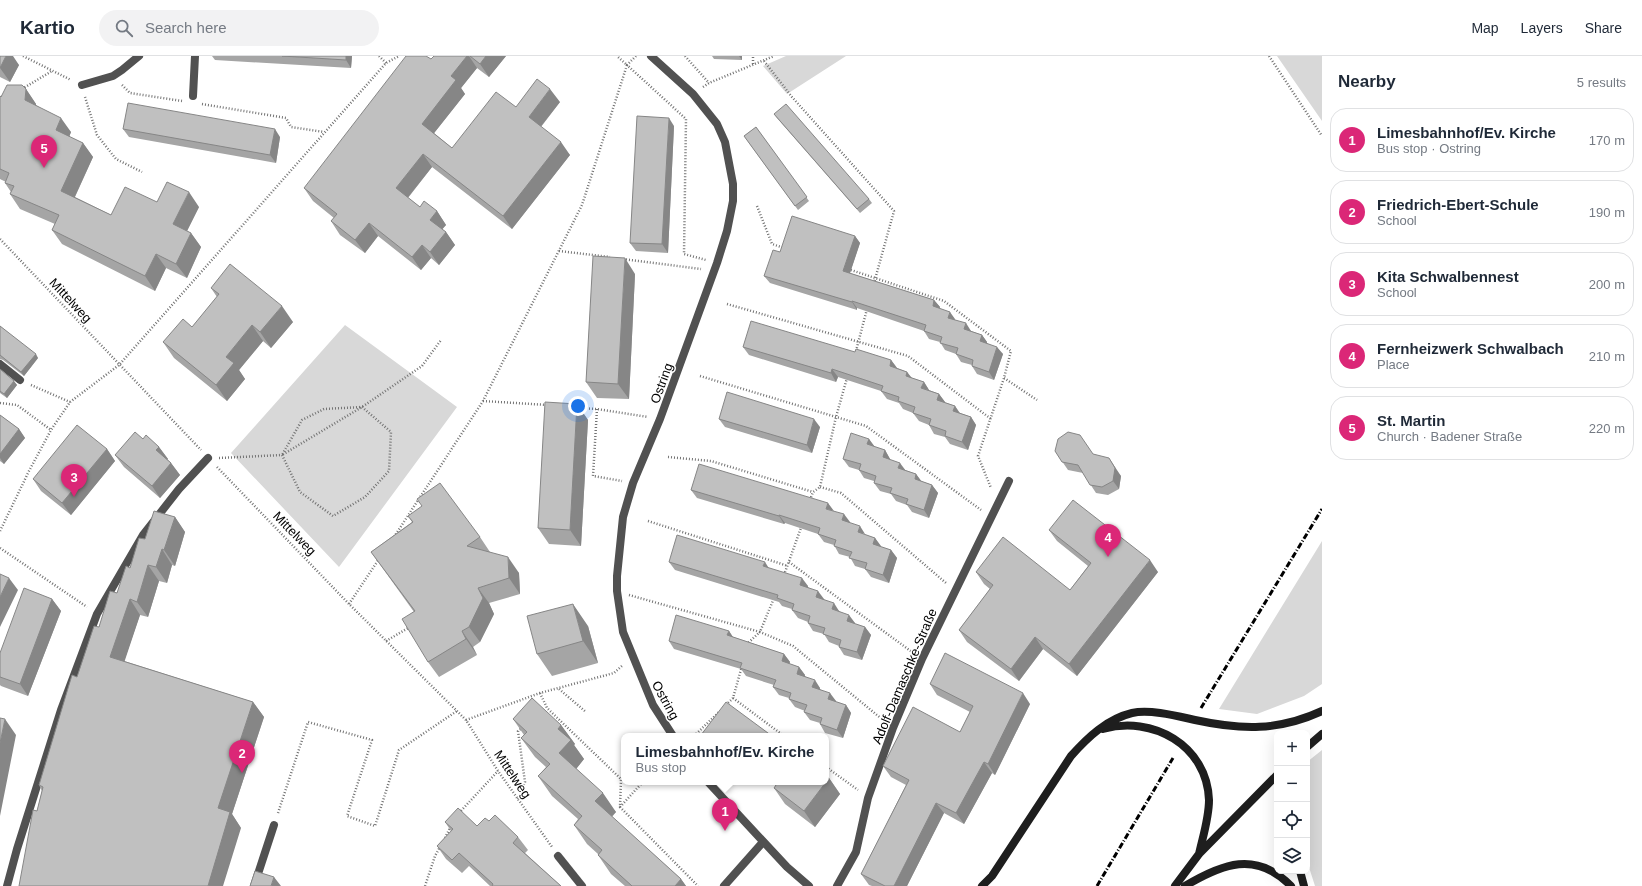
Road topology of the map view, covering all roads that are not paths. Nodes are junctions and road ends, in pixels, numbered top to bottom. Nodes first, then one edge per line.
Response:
1 (139, 56) edge
2 (195, 56) edge
3 (651, 56) edge
4 (82, 85) road end
5 (192, 96) dead end
6 (0, 364) edge
7 (20, 380) road end
8 (208, 458) road end
9 (1009, 481) dead end
10 (1322, 711) edge
11 (1096, 731) junction
12 (671, 733) edge
13 (1322, 734) edge
14 (1310, 744) edge
15 (1274, 778) edge
16 (711, 785) edge
17 (274, 825) road end
18 (763, 842) junction
19 (1199, 854) junction
20 (558, 856) road end
21 (1301, 874) edge
22 (992, 876) junction
23 (7, 886) edge
24 (254, 886) edge
25 (582, 886) edge
26 (724, 886) edge
27 (809, 886) edge
28 (836, 886) edge
29 (982, 886) edge
30 (988, 886) edge
31 (1175, 886) edge
32 (1185, 886) edge
33 (1291, 886) edge
34 (1304, 886) edge

1 - 4 street
2 - 5 street
3 - 12 street, Ostring
6 - 7 street
8 - 23 street
9 - 28 street, Adolf-Damaschke-Straße
10 - 11 main road
11 - 19 main road
11 - 22 main road
13 - 14 main road
15 - 19 main road
16 - 18 street
17 - 24 street
18 - 26 street
18 - 27 street
19 - 31 main road
20 - 25 street
21 - 34 main road
22 - 29 main road
22 - 30 main road
32 - 33 main road

